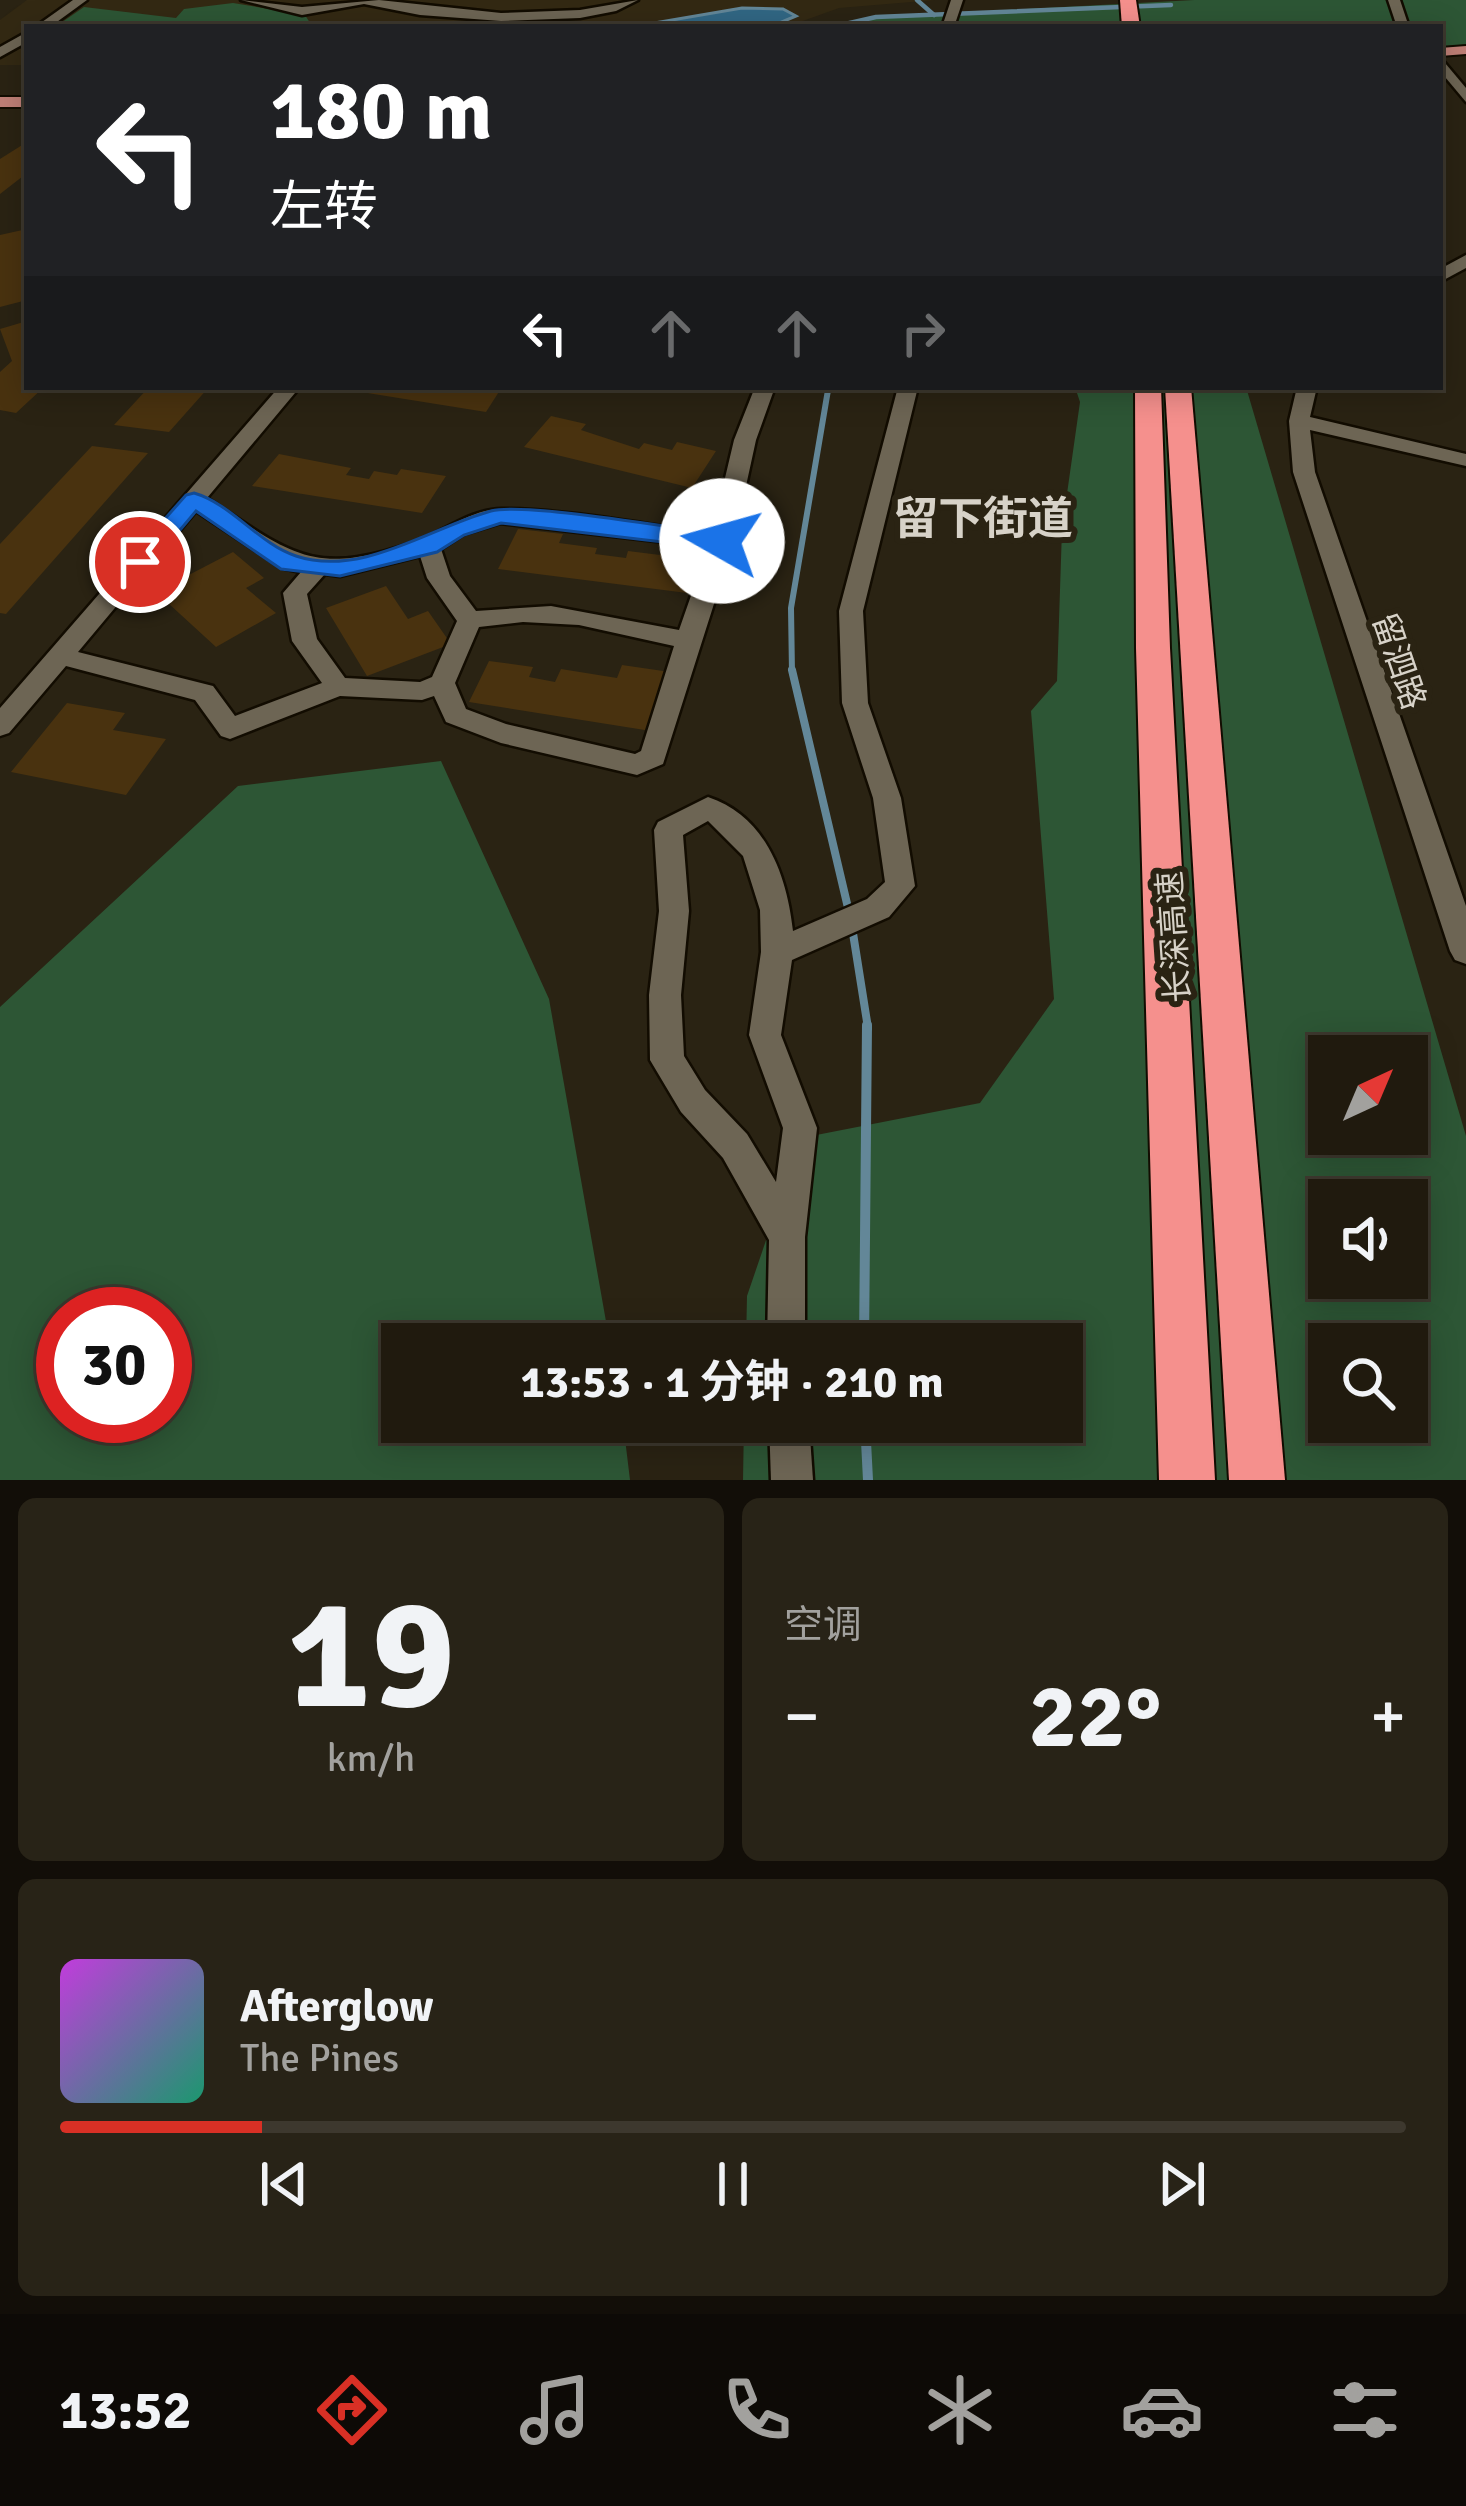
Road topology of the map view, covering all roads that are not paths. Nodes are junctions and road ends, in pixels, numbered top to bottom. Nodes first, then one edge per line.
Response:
1 (81, 0) edge
2 (247, 0) edge
3 (364, 0) edge
4 (632, 0) edge
5 (320, 10) junction
6 (45, 24) edge
7 (333, 24) edge
8 (1443, 65) edge
9 (1466, 98) edge
10 (287, 390) edge
11 (764, 390) edge
12 (907, 390) edge
13 (1148, 390) edge
14 (1178, 390) edge
15 (1306, 390) edge
16 (1299, 421) junction
17 (1466, 460) edge
18 (194, 500) junction
19 (722, 541) junction
20 (428, 546) junction
21 (319, 566) junction
22 (470, 620) junction
23 (688, 641) junction
24 (60, 656) junction
25 (442, 682) junction
26 (338, 686) junction
27 (0, 726) edge
28 (791, 946) junction
29 (1466, 951) edge
30 (787, 1237) junction
31 (786, 1323) edge
32 (790, 1443) edge
33 (791, 1480) edge
34 (1186, 1480) edge
35 (1257, 1480) edge

1 - 6 street
2 - 5 street
3 - 4 street
3 - 5 street
5 - 7 street
8 - 9 street
10 - 18 street
11 - 19 street
12 - 28 street
13 - 34 highway, 长深高速
14 - 35 highway, 长深高速
15 - 16 street, 留泗路
16 - 17 street
16 - 29 street, 留泗路
18 - 21 street
18 - 24 street
19 - 20 street
19 - 23 street
20 - 21 street
20 - 22 street
21 - 26 street
22 - 23 street
22 - 25 street
23 - 25 street
24 - 26 street
24 - 27 street
25 - 26 street
28 - 30 street
28 - 30 street
30 - 31 street
32 - 33 street

